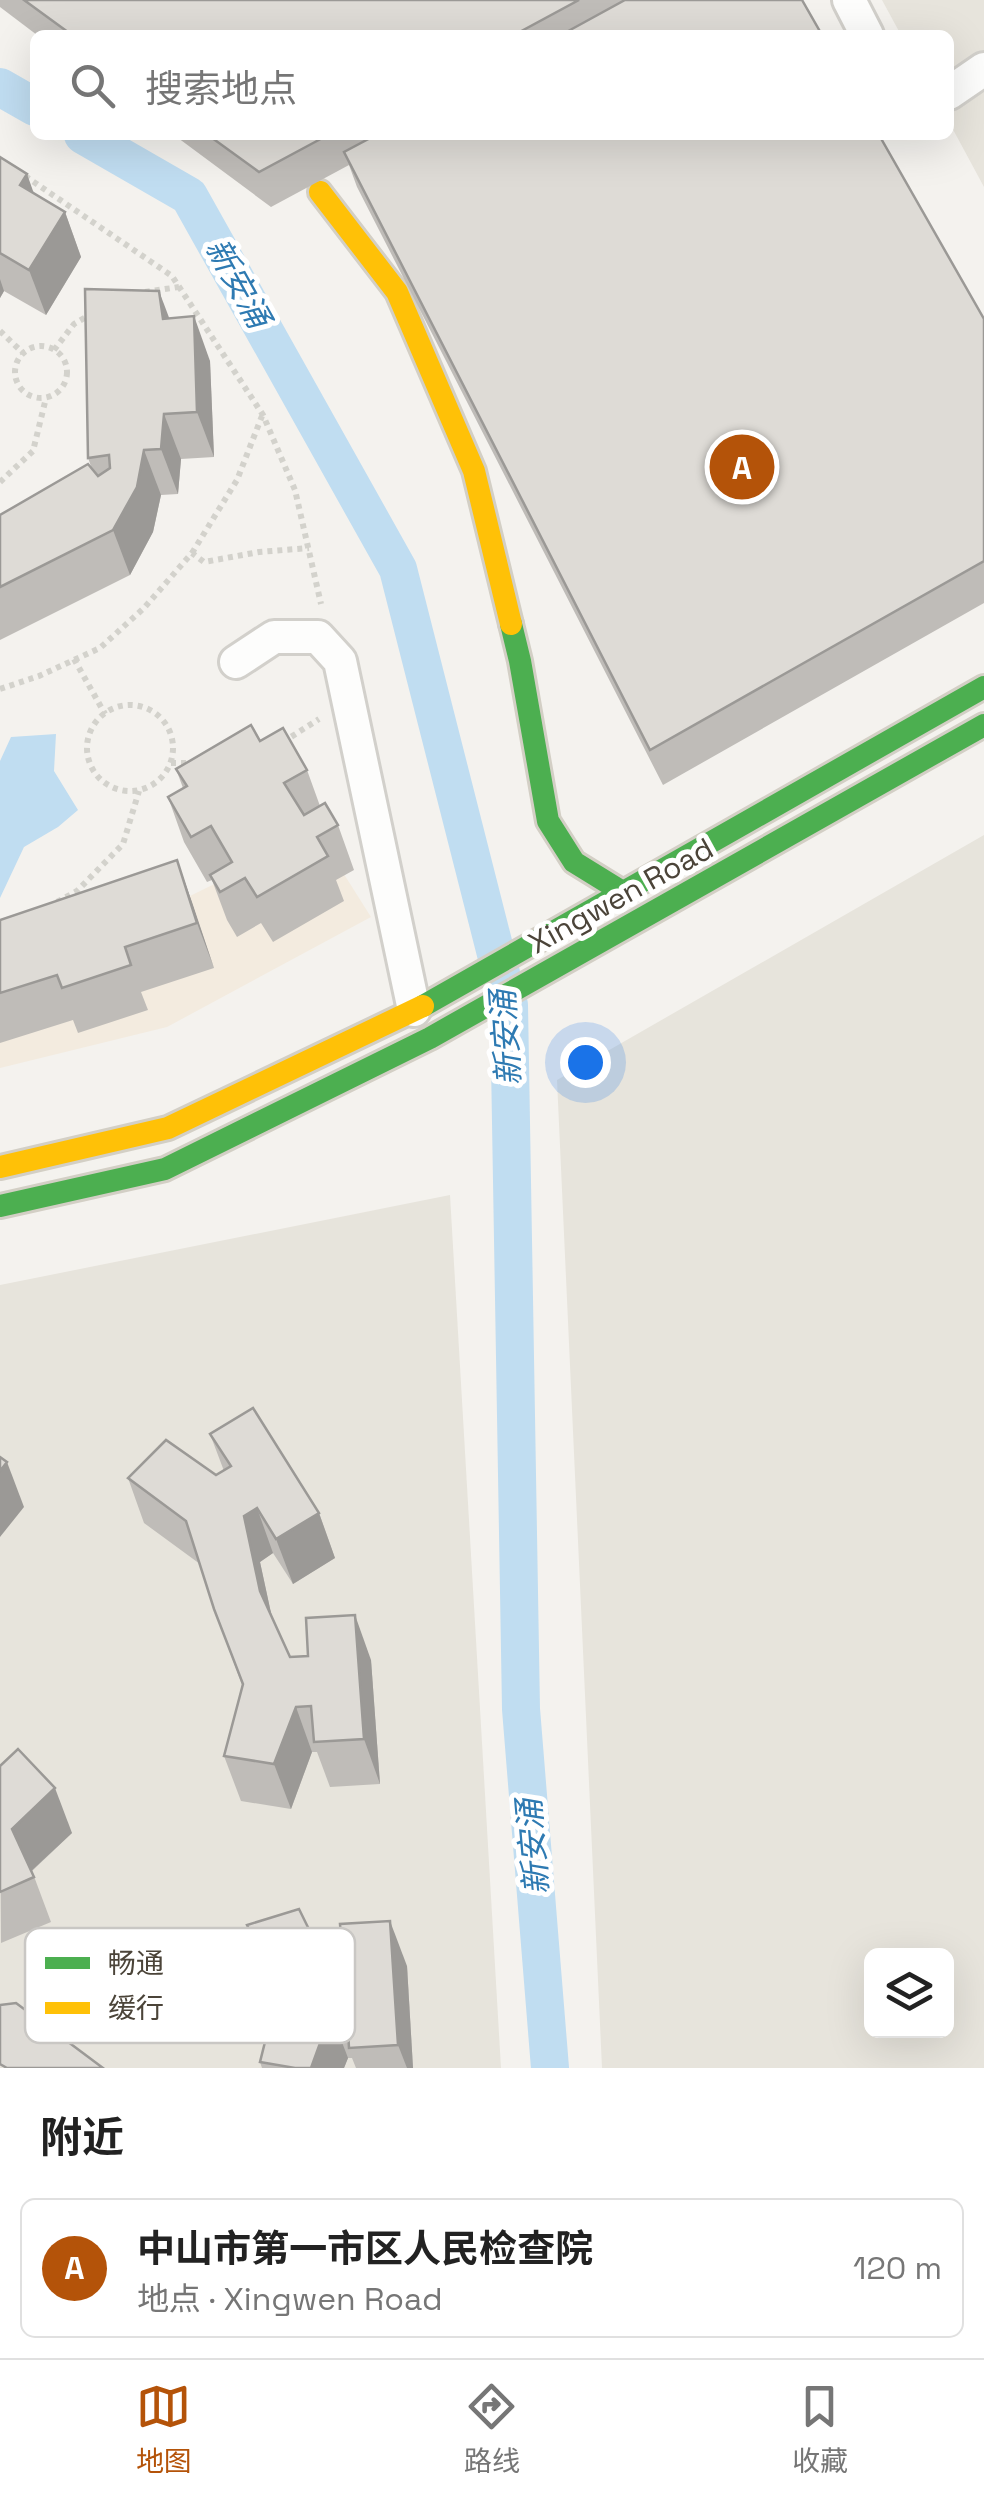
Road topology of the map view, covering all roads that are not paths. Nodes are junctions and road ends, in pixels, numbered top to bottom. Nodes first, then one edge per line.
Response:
1 (849, 0) edge
2 (865, 30) edge
3 (984, 70) edge
4 (954, 90) edge
5 (320, 192) dead end
6 (236, 662) dead end
7 (984, 687) edge
8 (984, 726) edge
9 (621, 892) junction
10 (424, 1005) junction
11 (0, 1167) edge
12 (0, 1206) edge

1 - 2 street
3 - 4 street
5 - 9 main road
6 - 10 street
7 - 9 main road, Xingwen Road
8 - 12 main road, Xingwen Road
9 - 10 main road, Xingwen Road
10 - 11 main road, Xingwen Road

